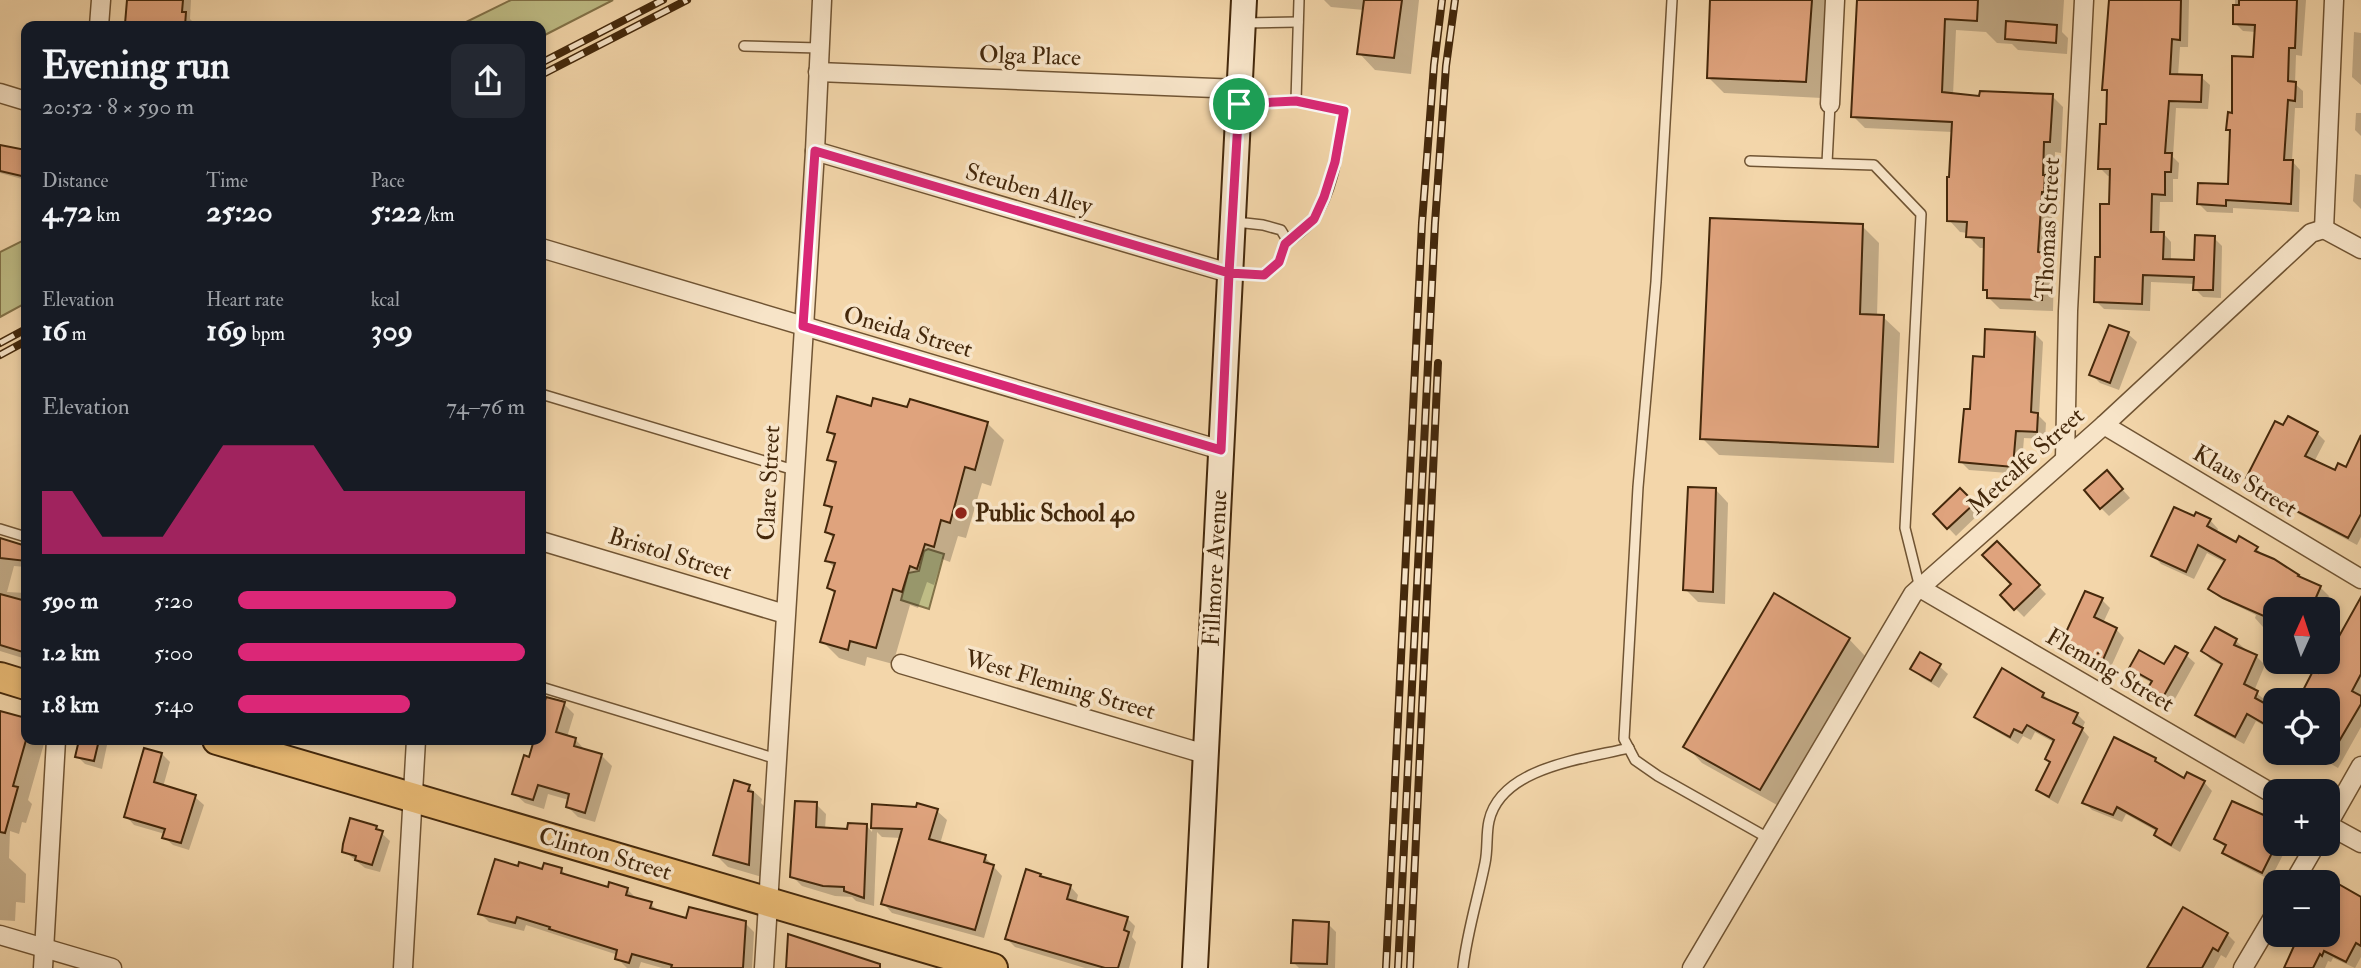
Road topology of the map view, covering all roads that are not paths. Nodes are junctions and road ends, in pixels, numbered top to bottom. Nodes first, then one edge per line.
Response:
1 (101, 0) edge
2 (822, 0) edge
3 (1299, 0) edge
4 (1672, 0) edge
5 (1835, 0) edge
6 (2084, 0) edge
7 (2334, 0) edge
8 (1243, 12) edge
9 (99, 21) edge
10 (1298, 22) junction
11 (744, 46) dead end
12 (819, 48) junction
13 (818, 72) junction
14 (0, 93) edge
15 (1239, 97) junction
16 (21, 99) edge
17 (1296, 101) junction
18 (1830, 104) joint
19 (815, 151) junction
20 (1750, 161) dead end
21 (1827, 163) junction
22 (1232, 221) junction
23 (2324, 229) junction
24 (1285, 244) junction
25 (546, 249) edge
26 (2361, 249) edge
27 (1229, 273) junction
28 (803, 326) junction
29 (546, 396) edge
30 (2104, 425) junction
31 (1221, 450) junction
32 (2066, 459) junction
33 (794, 470) junction
34 (0, 529) edge
35 (21, 535) edge
36 (546, 542) edge
37 (2361, 579) edge
38 (1920, 588) junction
39 (785, 614) junction
40 (901, 664) dead end
41 (0, 677) edge
42 (21, 683) edge
43 (546, 689) edge
44 (56, 745) edge
45 (234, 745) edge
46 (416, 745) edge
47 (1629, 748) junction
48 (1205, 754) junction
49 (777, 759) junction
50 (2361, 766) edge
51 (2263, 788) edge
52 (414, 797) junction
53 (2340, 804) edge
54 (2340, 832) edge
55 (1768, 838) junction
56 (2361, 843) edge
57 (768, 902) junction
58 (2263, 934) edge
59 (0, 935) edge
60 (44, 948) junction
61 (43, 968) edge
62 (111, 968) edge
63 (403, 968) edge
64 (764, 968) edge
65 (993, 968) edge
66 (1195, 968) edge
67 (1463, 968) edge
68 (1692, 968) edge
69 (2243, 968) edge

1 - 9 street
2 - 12 street, Clare Street
3 - 10 lane
4 - 47 lane
5 - 18 street
6 - 32 street, Thomas Street
7 - 23 street
8 - 10 lane
8 - 15 street, Fillmore Avenue
10 - 17 lane
11 - 12 lane
12 - 13 street, Clare Street
13 - 15 street, Olga Place
13 - 19 street, Clare Street
14 - 16 street
15 - 17 lane
15 - 22 street, Fillmore Avenue
17 - 24 lane
18 - 21 lane
19 - 27 street, Steuben Alley
19 - 28 street, Clare Street
20 - 21 lane
21 - 38 lane
22 - 24 lane
22 - 27 street, Fillmore Avenue
23 - 26 street
23 - 30 street, Metcalfe Street
24 - 27 lane
25 - 28 street, Oneida Street
27 - 31 street, Fillmore Avenue
28 - 31 street, Oneida Street
28 - 33 street, Clare Street
29 - 33 lane
30 - 32 street, Metcalfe Street
30 - 37 street, Klaus Street
31 - 48 street, Fillmore Avenue
32 - 38 street, Metcalfe Street
33 - 39 street, Clare Street
34 - 35 lane
36 - 39 street, Bristol Street
38 - 51 street, Fleming Street
38 - 55 street, Metcalfe Street
39 - 49 street, Clare Street
40 - 48 street, West Fleming Street
41 - 42 main road
43 - 49 lane
44 - 60 street
45 - 52 main road, Clinton Street
46 - 52 street
47 - 55 lane
47 - 67 lane
48 - 66 street, Fillmore Avenue
49 - 57 street, Clare Street
50 - 53 street
52 - 57 main road, Clinton Street
52 - 63 street
54 - 56 street
55 - 68 street, Metcalfe Street
57 - 64 street, Clare Street
57 - 65 main road, Clinton Street
58 - 69 street
59 - 60 street
60 - 61 street
60 - 62 street

